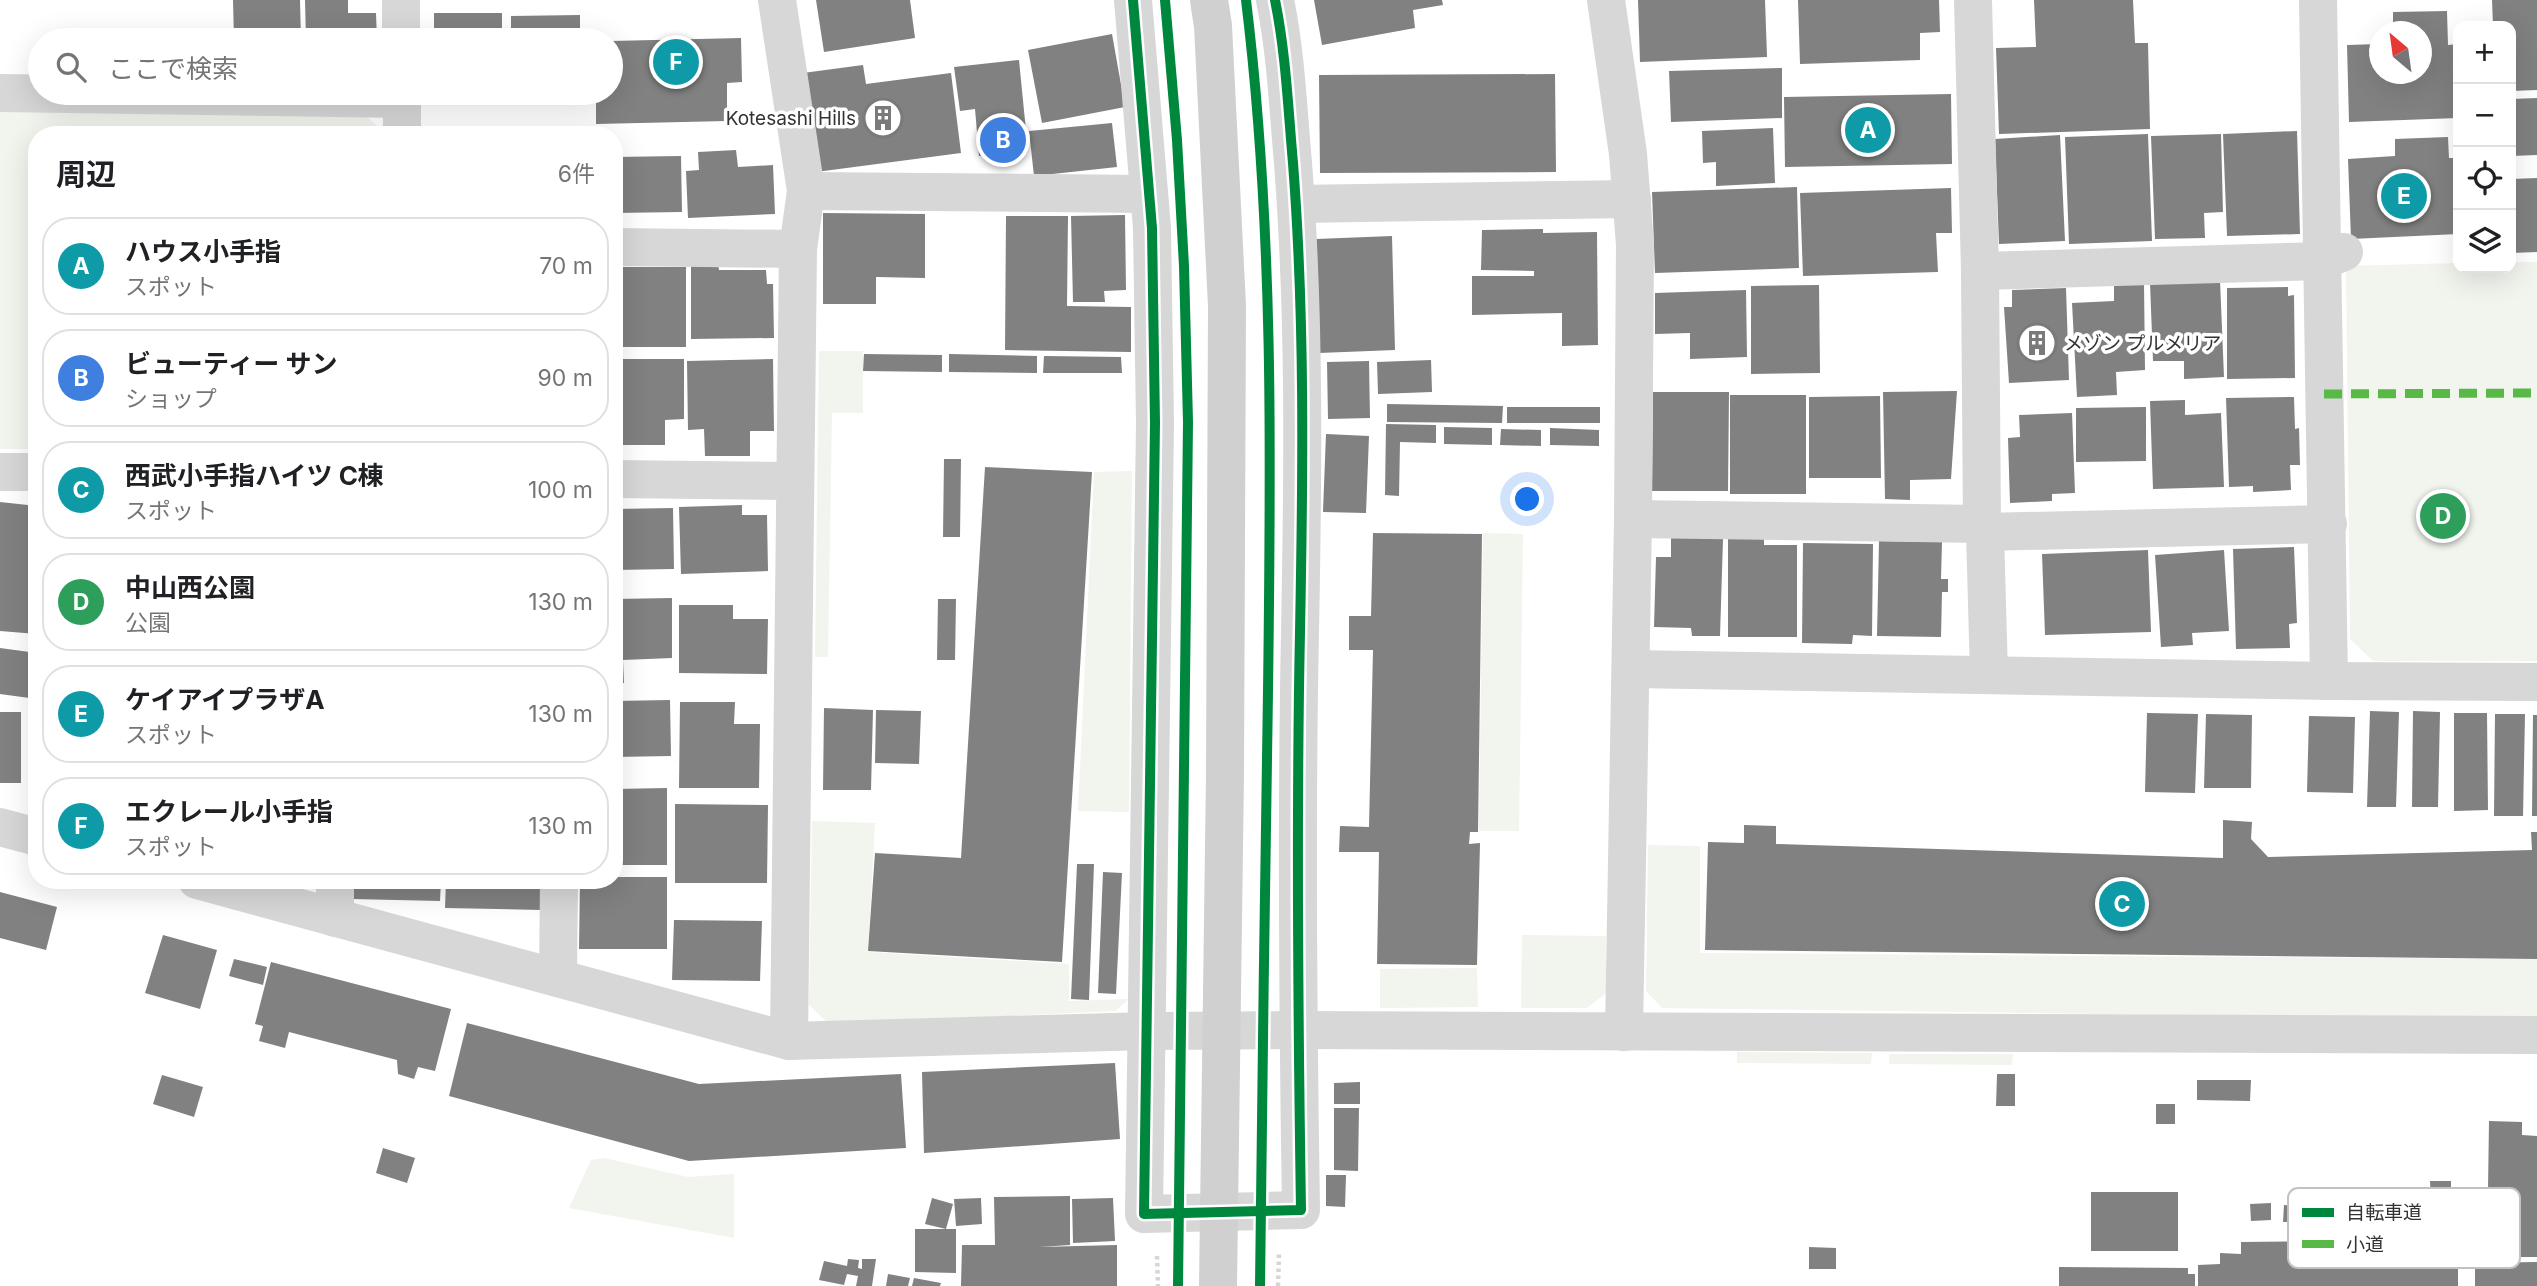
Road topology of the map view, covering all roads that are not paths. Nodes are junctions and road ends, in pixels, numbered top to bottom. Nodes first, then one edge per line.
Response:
1 (401, 0) edge
2 (777, 0) edge
3 (1133, 0) edge
4 (1209, 0) edge
5 (1275, 0) edge
6 (1606, 0) edge
7 (1973, 0) edge
8 (2318, 0) edge
9 (401, 28) edge
10 (0, 93) edge
11 (28, 94) edge
12 (302, 105) edge
13 (402, 109) edge
14 (806, 191) junction
15 (1149, 194) junction
16 (1632, 200) junction
17 (1296, 204) junction
18 (623, 247) edge
19 (798, 249) junction
20 (2333, 256) junction
21 (1980, 271) junction
22 (0, 472) edge
23 (28, 472) edge
24 (623, 479) edge
25 (795, 481) junction
26 (1633, 519) junction
27 (2328, 524) junction
28 (1984, 528) junction
29 (1631, 669) junction
30 (1989, 675) junction
31 (2329, 681) junction
32 (2537, 682) edge
33 (0, 827) edge
34 (28, 835) edge
35 (230, 889) edge
36 (335, 889) edge
37 (559, 889) edge
38 (335, 918) junction
39 (558, 978) junction
40 (1298, 1030) junction
41 (1147, 1031) junction
42 (1624, 1031) junction
43 (2537, 1035) edge
44 (789, 1041) junction
45 (1218, 1286) edge

1 - 9 street
2 - 14 street
3 - 15 street
4 - 45 street, bridge
5 - 17 street
6 - 16 street
7 - 21 street
8 - 20 street
10 - 11 street
12 - 13 street
14 - 15 street
14 - 19 street
15 - 41 street
16 - 17 street
16 - 26 street
17 - 40 street
18 - 19 street
19 - 25 street
20 - 21 street
20 - 27 street
21 - 28 street
22 - 23 street
24 - 25 street
25 - 44 street
26 - 28 street
26 - 29 street
27 - 28 street
27 - 31 street
28 - 30 street
29 - 30 street
29 - 42 street
30 - 31 street
31 - 32 street
33 - 34 street
35 - 38 street
36 - 38 street
37 - 39 street
38 - 39 street
39 - 44 street
40 - 41 street
40 - 41 street
40 - 42 street
41 - 44 street
42 - 43 street

